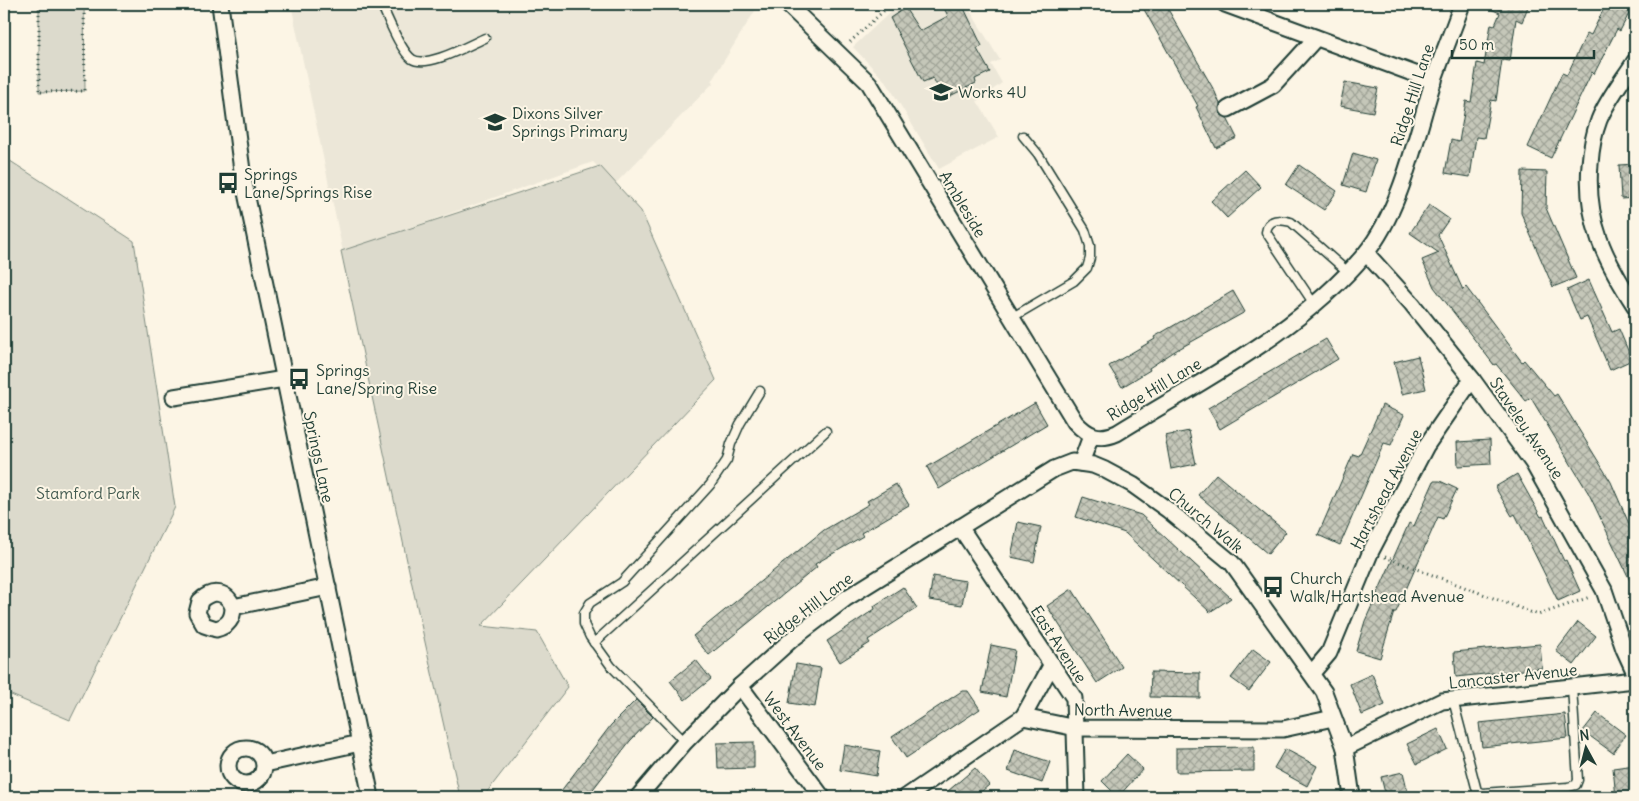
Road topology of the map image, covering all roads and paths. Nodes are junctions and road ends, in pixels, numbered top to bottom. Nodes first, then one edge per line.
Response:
1 (39, 4) edge
2 (84, 4) edge
3 (220, 4) edge
4 (381, 4) edge
5 (789, 4) edge
6 (891, 4) edge
7 (1226, 4) edge
8 (1462, 4) edge
9 (485, 38) dead end
10 (1316, 38) junction
11 (837, 52) junction
12 (1634, 64) edge
13 (1434, 81) junction
14 (1228, 110) dead end
15 (1023, 136) dead end
16 (1366, 253) junction
17 (1348, 272) junction
18 (1314, 304) junction
19 (1635, 306) edge
20 (1012, 318) junction
21 (284, 379) junction
22 (1472, 379) junction
23 (760, 391) dead end
24 (174, 397) dead end
25 (826, 431) dead end
26 (1091, 436) junction
27 (1081, 462) junction
28 (960, 527) junction
29 (1371, 551) junction
30 (328, 587) junction
31 (1604, 590) junction
32 (233, 607) dead end
33 (594, 643) junction
34 (1052, 664) junction
35 (1312, 673) junction
36 (1635, 673) edge
37 (1635, 680) edge
38 (740, 686) junction
39 (1572, 687) junction
40 (1453, 700) junction
41 (1023, 717) junction
42 (1333, 718) junction
43 (1076, 728) junction
44 (360, 742) junction
45 (685, 742) junction
46 (1345, 748) junction
47 (265, 764) dead end
48 (371, 797) edge
49 (638, 797) edge
50 (822, 797) edge
51 (906, 797) edge
52 (1077, 797) edge
53 (1352, 797) edge

1 - 2 path
3 - 21 street, Springs Lane
4 - 9 lane
5 - 11 street, Ambleside
6 - 11 path
7 - 10 street
8 - 13 street, Ridge Hill Lane
10 - 13 street
10 - 14 street
11 - 20 street, Ambleside
12 - 19 street
13 - 16 street, Ridge Hill Lane
15 - 20 lane
16 - 17 street, Ridge Hill Lane
16 - 22 street, Staveley Avenue
17 - 18 street, Ridge Hill Lane
17 - 18 lane
18 - 26 street, Ridge Hill Lane
20 - 26 street, Ambleside
21 - 24 street
21 - 30 street, Springs Lane
22 - 29 street, Hartshead Avenue
22 - 31 street, Staveley Avenue
23 - 33 lane
25 - 33 lane
26 - 27 street
27 - 28 street, Ridge Hill Lane
27 - 35 street, Church Walk
28 - 34 street, East Avenue
28 - 38 street, Ridge Hill Lane
29 - 31 path
29 - 35 street, Hartshead Avenue
30 - 32 street
30 - 44 street, Springs Lane
31 - 36 street, Staveley Avenue
33 - 45 lane
34 - 41 street
34 - 43 street, East Avenue
35 - 42 street, Church Walk
37 - 39 street, Lancaster Avenue
38 - 45 street, Ridge Hill Lane
38 - 50 street, West Avenue
39 - 40 street, Lancaster Avenue
39 - 40 lane
40 - 46 street, Lancaster Avenue
41 - 43 street, North Avenue
41 - 51 street
42 - 43 street, North Avenue
42 - 46 street, Church Walk
43 - 52 street, East Avenue
44 - 47 street
44 - 48 street, Springs Lane
45 - 49 street, Ridge Hill Lane
46 - 53 street, Church Walk

